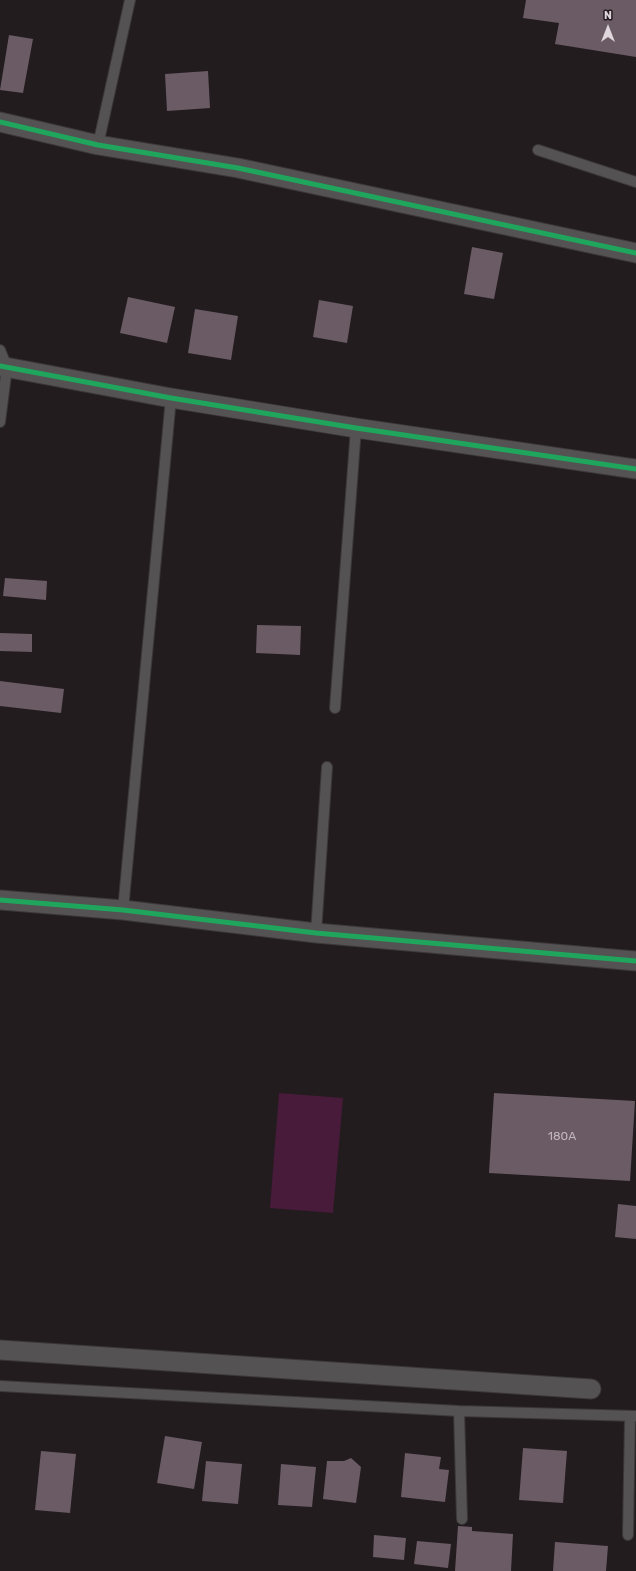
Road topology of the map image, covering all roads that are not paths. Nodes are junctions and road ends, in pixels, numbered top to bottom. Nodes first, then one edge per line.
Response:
1 (130, 0) edge
2 (0, 122) edge
3 (98, 145) junction
4 (538, 150) dead end
5 (636, 182) edge
6 (636, 252) edge
7 (2, 361) edge
8 (171, 398) junction
9 (0, 422) edge
10 (356, 428) junction
11 (636, 469) edge
12 (335, 708) dead end
13 (327, 767) dead end
14 (0, 900) edge
15 (123, 910) junction
16 (316, 933) junction
17 (636, 961) edge
18 (0, 1350) edge
19 (0, 1386) edge
20 (591, 1389) dead end
21 (460, 1411) junction
22 (633, 1416) edge
23 (462, 1519) dead end
24 (628, 1535) dead end

1 - 3 lane
2 - 3 street
3 - 6 street
4 - 5 lane
7 - 8 street
7 - 9 lane
8 - 10 street
8 - 15 lane
10 - 11 street
10 - 12 lane
13 - 16 lane
14 - 15 street
15 - 16 street
16 - 17 street
18 - 20 street
19 - 21 lane
21 - 22 lane
21 - 23 lane
22 - 24 lane

